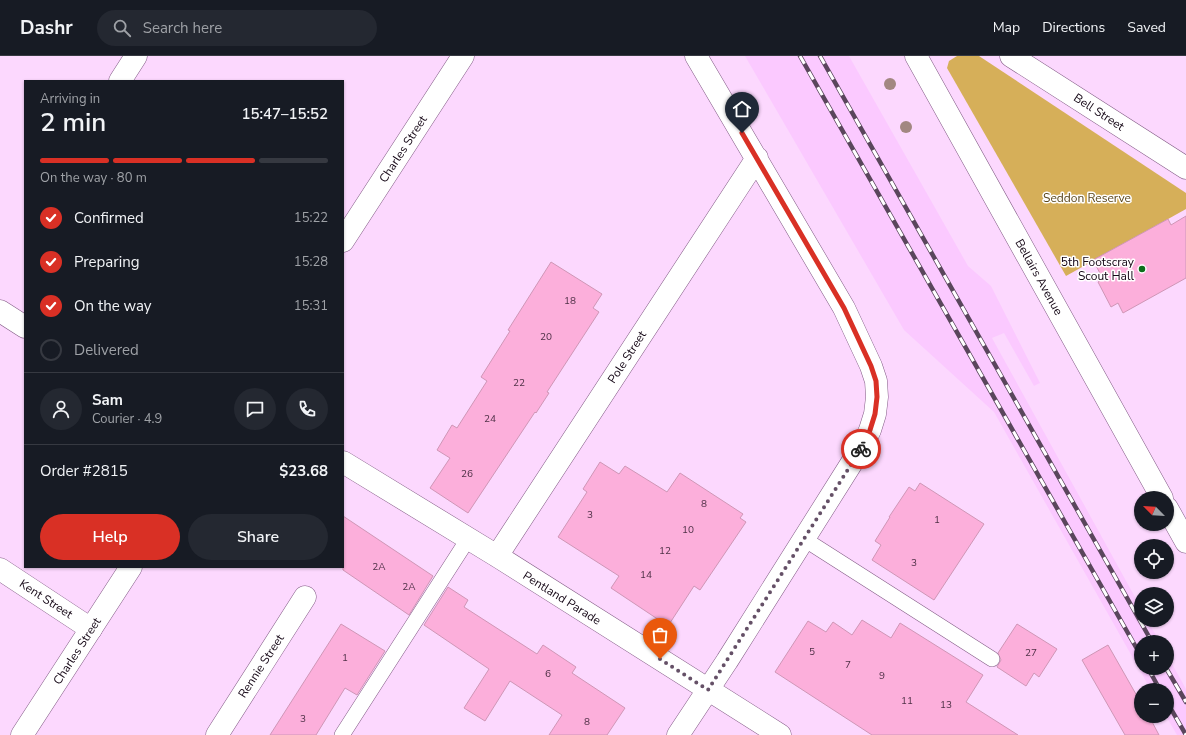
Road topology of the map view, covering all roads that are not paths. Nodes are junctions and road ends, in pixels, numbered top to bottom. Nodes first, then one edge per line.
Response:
1 (136, 56) edge
2 (463, 56) edge
3 (696, 56) edge
4 (916, 56) edge
5 (1011, 56) edge
6 (121, 80) edge
7 (757, 158) junction
8 (1186, 168) edge
9 (344, 239) edge
10 (0, 311) edge
11 (24, 326) edge
12 (344, 463) edge
13 (1158, 491) edge
14 (1174, 521) edge
15 (468, 539) junction
16 (804, 539) junction
17 (1186, 542) edge
18 (497, 556) junction
19 (130, 568) edge
20 (0, 569) edge
21 (305, 597) dead end
22 (91, 629) junction
23 (992, 659) dead end
24 (708, 690) junction
25 (22, 735) edge
26 (217, 735) edge
27 (342, 735) edge
28 (678, 735) edge
29 (780, 735) edge

1 - 6 street
2 - 9 street, Charles Street
3 - 7 street
4 - 13 street, Bellairs Avenue
5 - 8 street, Bell Street
7 - 16 street
7 - 18 street, Pole Street
10 - 11 street
12 - 15 street, Pentland Parade
14 - 17 street
15 - 18 street, Pentland Parade
15 - 27 lane
16 - 23 lane
16 - 24 street
18 - 24 street, Pentland Parade
19 - 22 street, Charles Street
20 - 22 street, Kent Street
21 - 26 street, Rennie Street
22 - 25 street, Charles Street
24 - 28 street
24 - 29 street, Pentland Parade

